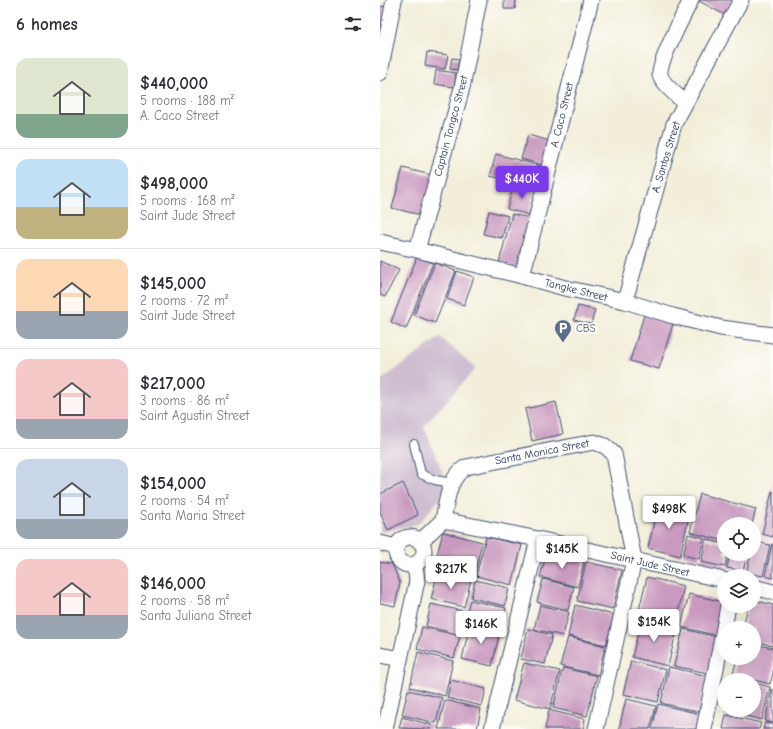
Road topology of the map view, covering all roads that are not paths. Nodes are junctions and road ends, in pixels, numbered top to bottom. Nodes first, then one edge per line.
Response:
1 (394, 0) edge
2 (479, 0) edge
3 (591, 0) edge
4 (691, 0) edge
5 (741, 0) edge
6 (381, 68) edge
7 (685, 103) junction
8 (380, 242) edge
9 (417, 250) junction
10 (522, 276) junction
11 (625, 301) junction
12 (773, 335) edge
13 (414, 444) dead end
14 (452, 483) junction
15 (443, 520) junction
16 (538, 539) junction
17 (420, 542) junction
18 (380, 543) edge
19 (396, 547) junction
20 (634, 560) junction
21 (412, 565) junction
22 (717, 578) edge
23 (761, 589) edge
24 (773, 592) edge
25 (380, 655) edge
26 (400, 659) junction
27 (717, 663) edge
28 (385, 729) edge
29 (492, 729) edge
30 (596, 729) edge
31 (704, 729) edge

1 - 6 street
2 - 9 street, Captain Tongco Street
3 - 10 street, A. Caco Street
4 - 7 street
5 - 7 street, A. Santos Street
7 - 11 street, A. Santos Street
8 - 9 street, Tangke Street
9 - 10 street, Tangke Street
10 - 11 street, Tangke Street
11 - 12 street, Tangke Street
13 - 14 lane
14 - 15 street, Santa Monica Street
14 - 20 street, Santa Monica Street
15 - 16 street, Saint Jude Street
15 - 17 street
16 - 20 street, Saint Jude Street
16 - 29 street
17 - 19 street
17 - 21 street
18 - 19 street
19 - 21 street
20 - 22 street, Saint Jude Street
20 - 30 street
21 - 26 street
23 - 24 street
25 - 26 street
26 - 28 street
27 - 31 street

